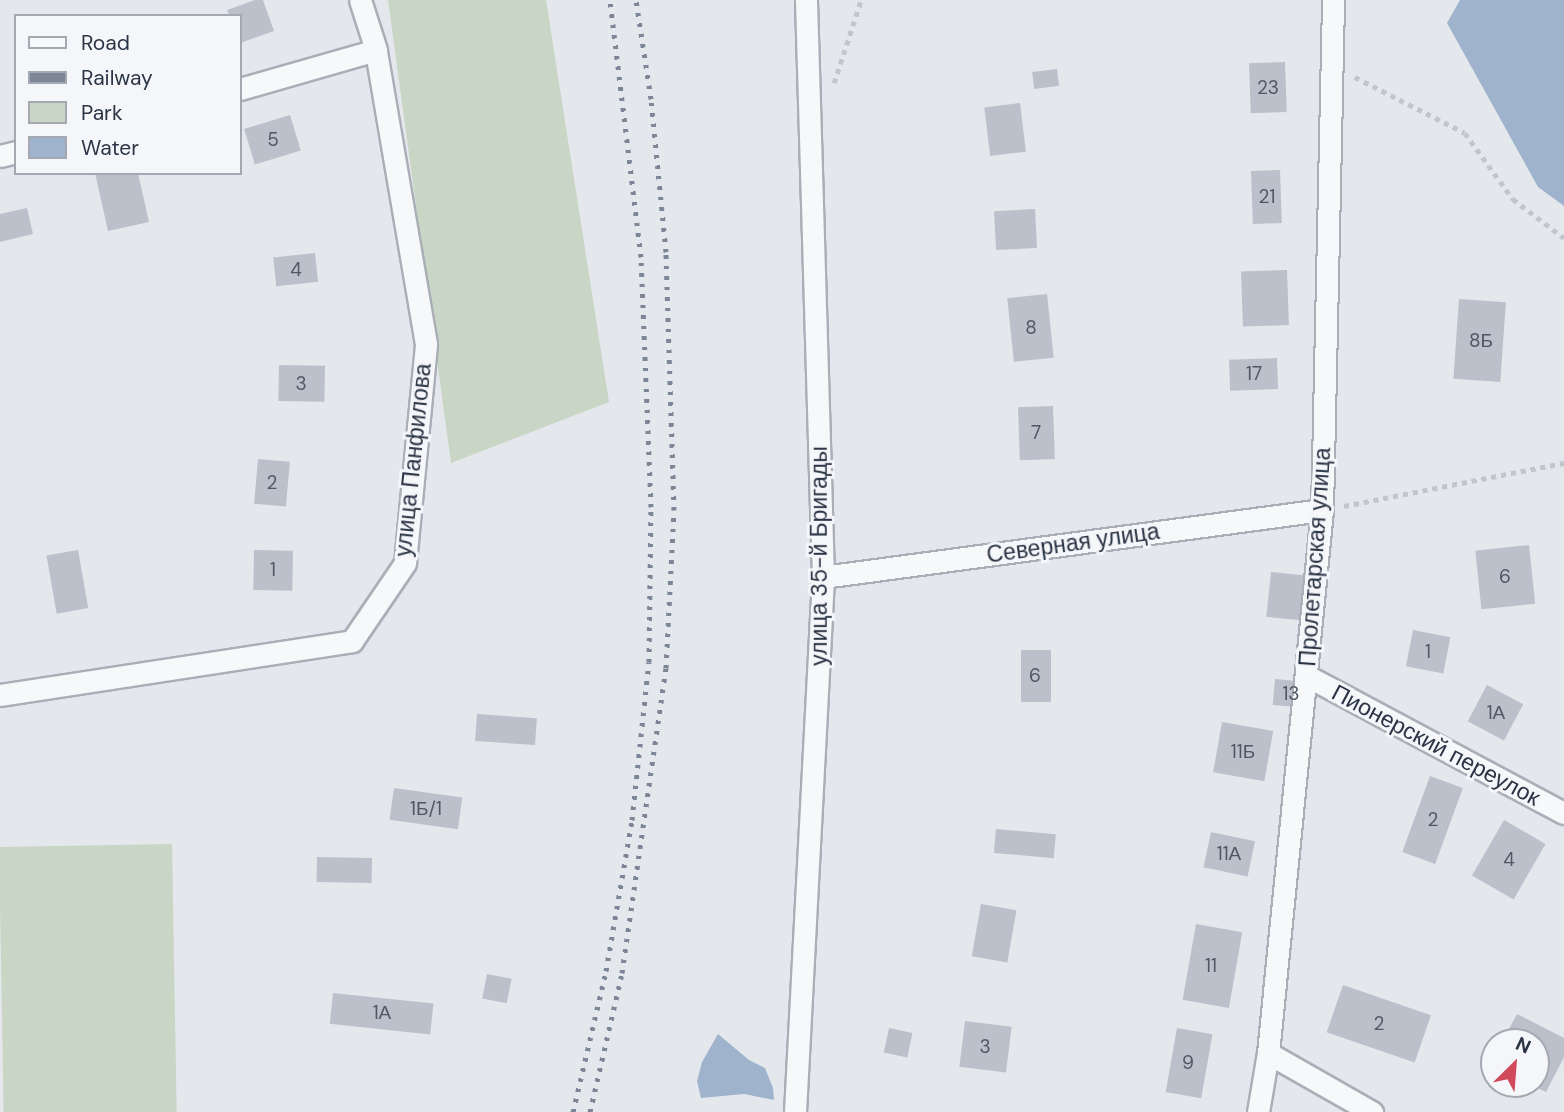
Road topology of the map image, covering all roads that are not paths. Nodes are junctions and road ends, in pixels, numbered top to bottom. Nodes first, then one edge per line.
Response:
1 (360, 0) edge
2 (806, 0) edge
3 (1333, 0) edge
4 (376, 50) junction
5 (242, 88) edge
6 (1322, 510) junction
7 (823, 577) junction
8 (1307, 676) junction
9 (0, 695) edge
10 (1564, 813) edge
11 (1268, 1053) junction
12 (795, 1112) edge
13 (1258, 1112) edge
14 (1371, 1112) edge

1 - 4 street, улица Панфилова
2 - 7 street, улица 35-й Бригады
3 - 6 street, Пролетарская улица
4 - 5 street
4 - 9 street, улица Панфилова
6 - 7 street, Северная улица
6 - 8 street, Пролетарская улица
7 - 12 street, улица 35-й Бригады
8 - 10 street, Пионерский переулок
8 - 11 street, Пролетарская улица
11 - 13 street, Пролетарская улица
11 - 14 street

